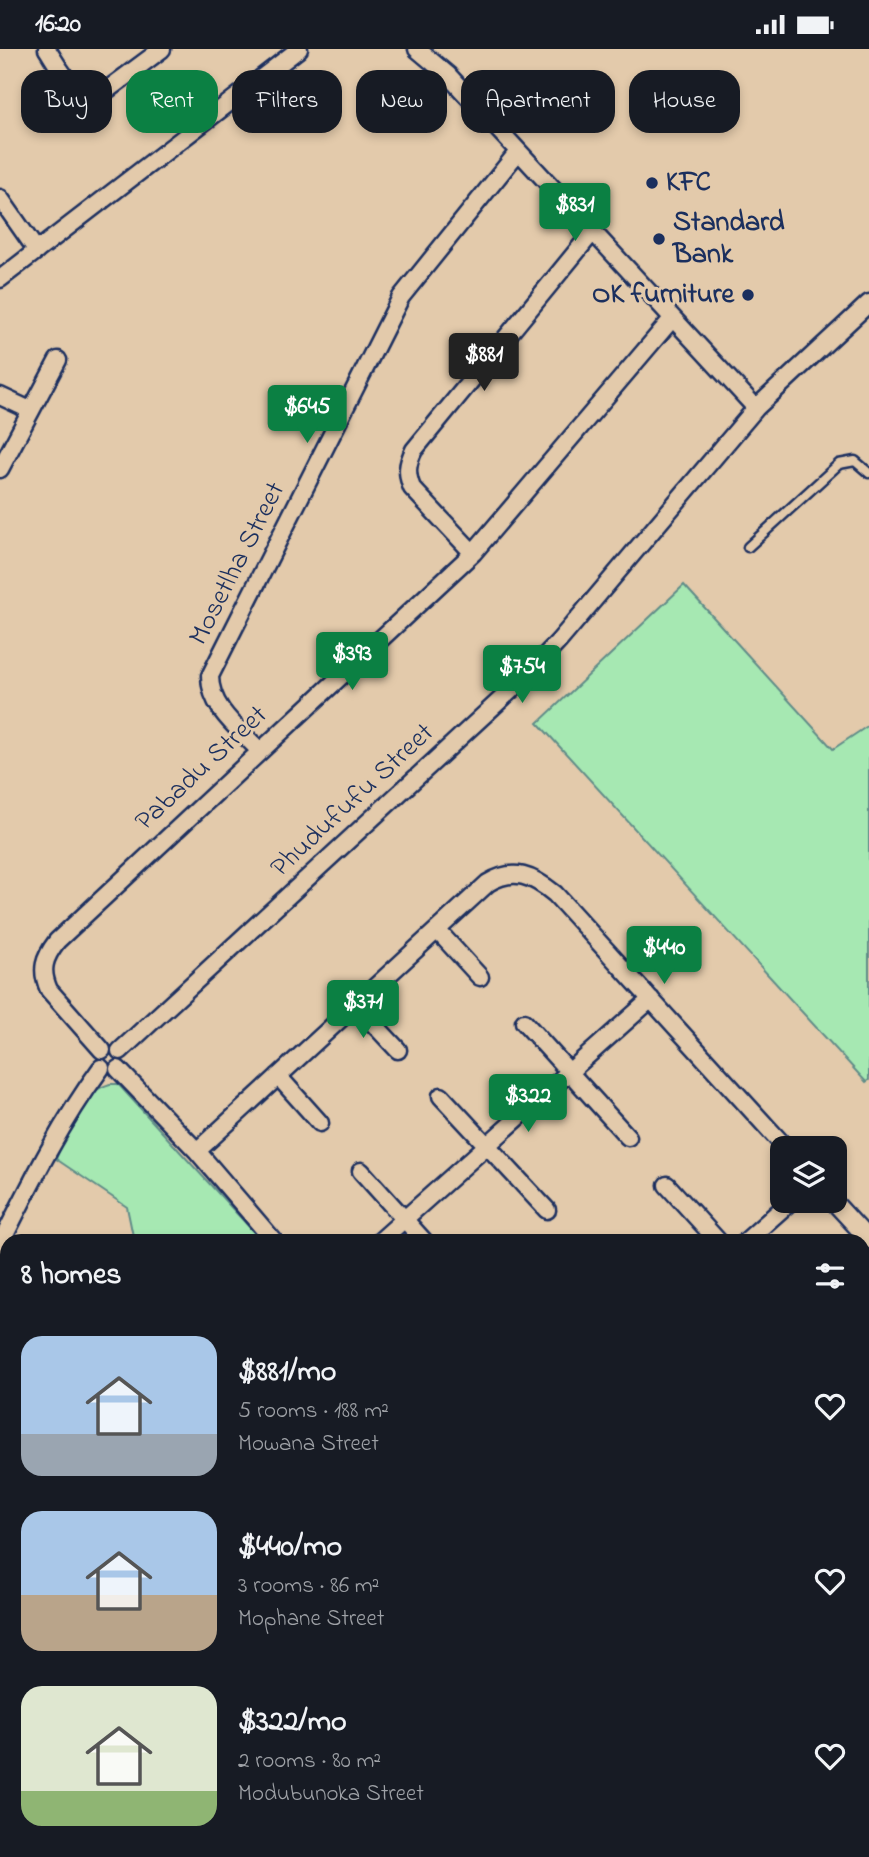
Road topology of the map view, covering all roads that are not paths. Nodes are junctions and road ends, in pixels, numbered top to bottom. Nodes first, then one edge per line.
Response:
1 (47, 49) edge
2 (162, 49) edge
3 (299, 49) edge
4 (417, 49) edge
5 (435, 55) edge
6 (517, 153) junction
7 (0, 198) edge
8 (591, 234) junction
9 (37, 251) junction
10 (0, 279) edge
11 (869, 303) edge
12 (671, 320) junction
13 (58, 360) dead end
14 (0, 396) edge
15 (756, 408) junction
16 (30, 410) junction
17 (0, 469) edge
18 (869, 474) edge
19 (748, 547) dead end
20 (473, 552) junction
21 (259, 750) junction
22 (437, 930) junction
23 (480, 977) dead end
24 (651, 999) junction
25 (356, 1005) junction
26 (524, 1022) dead end
27 (102, 1050) junction
28 (398, 1050) dead end
29 (120, 1051) junction
30 (101, 1068) junction
31 (118, 1069) junction
32 (569, 1072) junction
33 (278, 1076) junction
34 (442, 1096) dead end
35 (320, 1123) dead end
36 (775, 1136) edge
37 (628, 1137) dead end
38 (486, 1146) junction
39 (197, 1151) junction
40 (361, 1171) dead end
41 (667, 1185) dead end
42 (547, 1210) dead end
43 (778, 1213) edge
44 (844, 1213) edge
45 (404, 1219) junction
46 (5, 1234) edge
47 (268, 1234) edge
48 (388, 1234) edge
49 (418, 1234) edge
50 (712, 1234) edge
51 (754, 1234) edge
52 (863, 1234) edge

1 - 2 street
3 - 9 street
4 - 5 street
5 - 6 street
6 - 8 street
6 - 21 street, Mosetlha Street
7 - 9 street
8 - 12 street
8 - 20 street
9 - 10 street
11 - 15 street, Phudufufu Street
12 - 15 street
12 - 20 street, Pabadu Street
13 - 16 street
14 - 16 street
15 - 29 street, Phudufufu Street
16 - 17 street
18 - 19 lane
20 - 21 street, Pabadu Street
21 - 27 street, Pabadu Street
22 - 23 street
22 - 24 street
22 - 25 street
24 - 32 street
24 - 36 street
25 - 28 street
25 - 33 street
26 - 32 street
27 - 29 street
27 - 30 street
29 - 31 street
30 - 31 street
30 - 46 street
31 - 39 street
32 - 37 street
32 - 38 street
33 - 35 street
33 - 39 street
34 - 38 street
38 - 42 street
38 - 45 street
39 - 47 street
40 - 45 street
41 - 50 street
43 - 51 street
44 - 52 street
45 - 48 street
45 - 49 street

